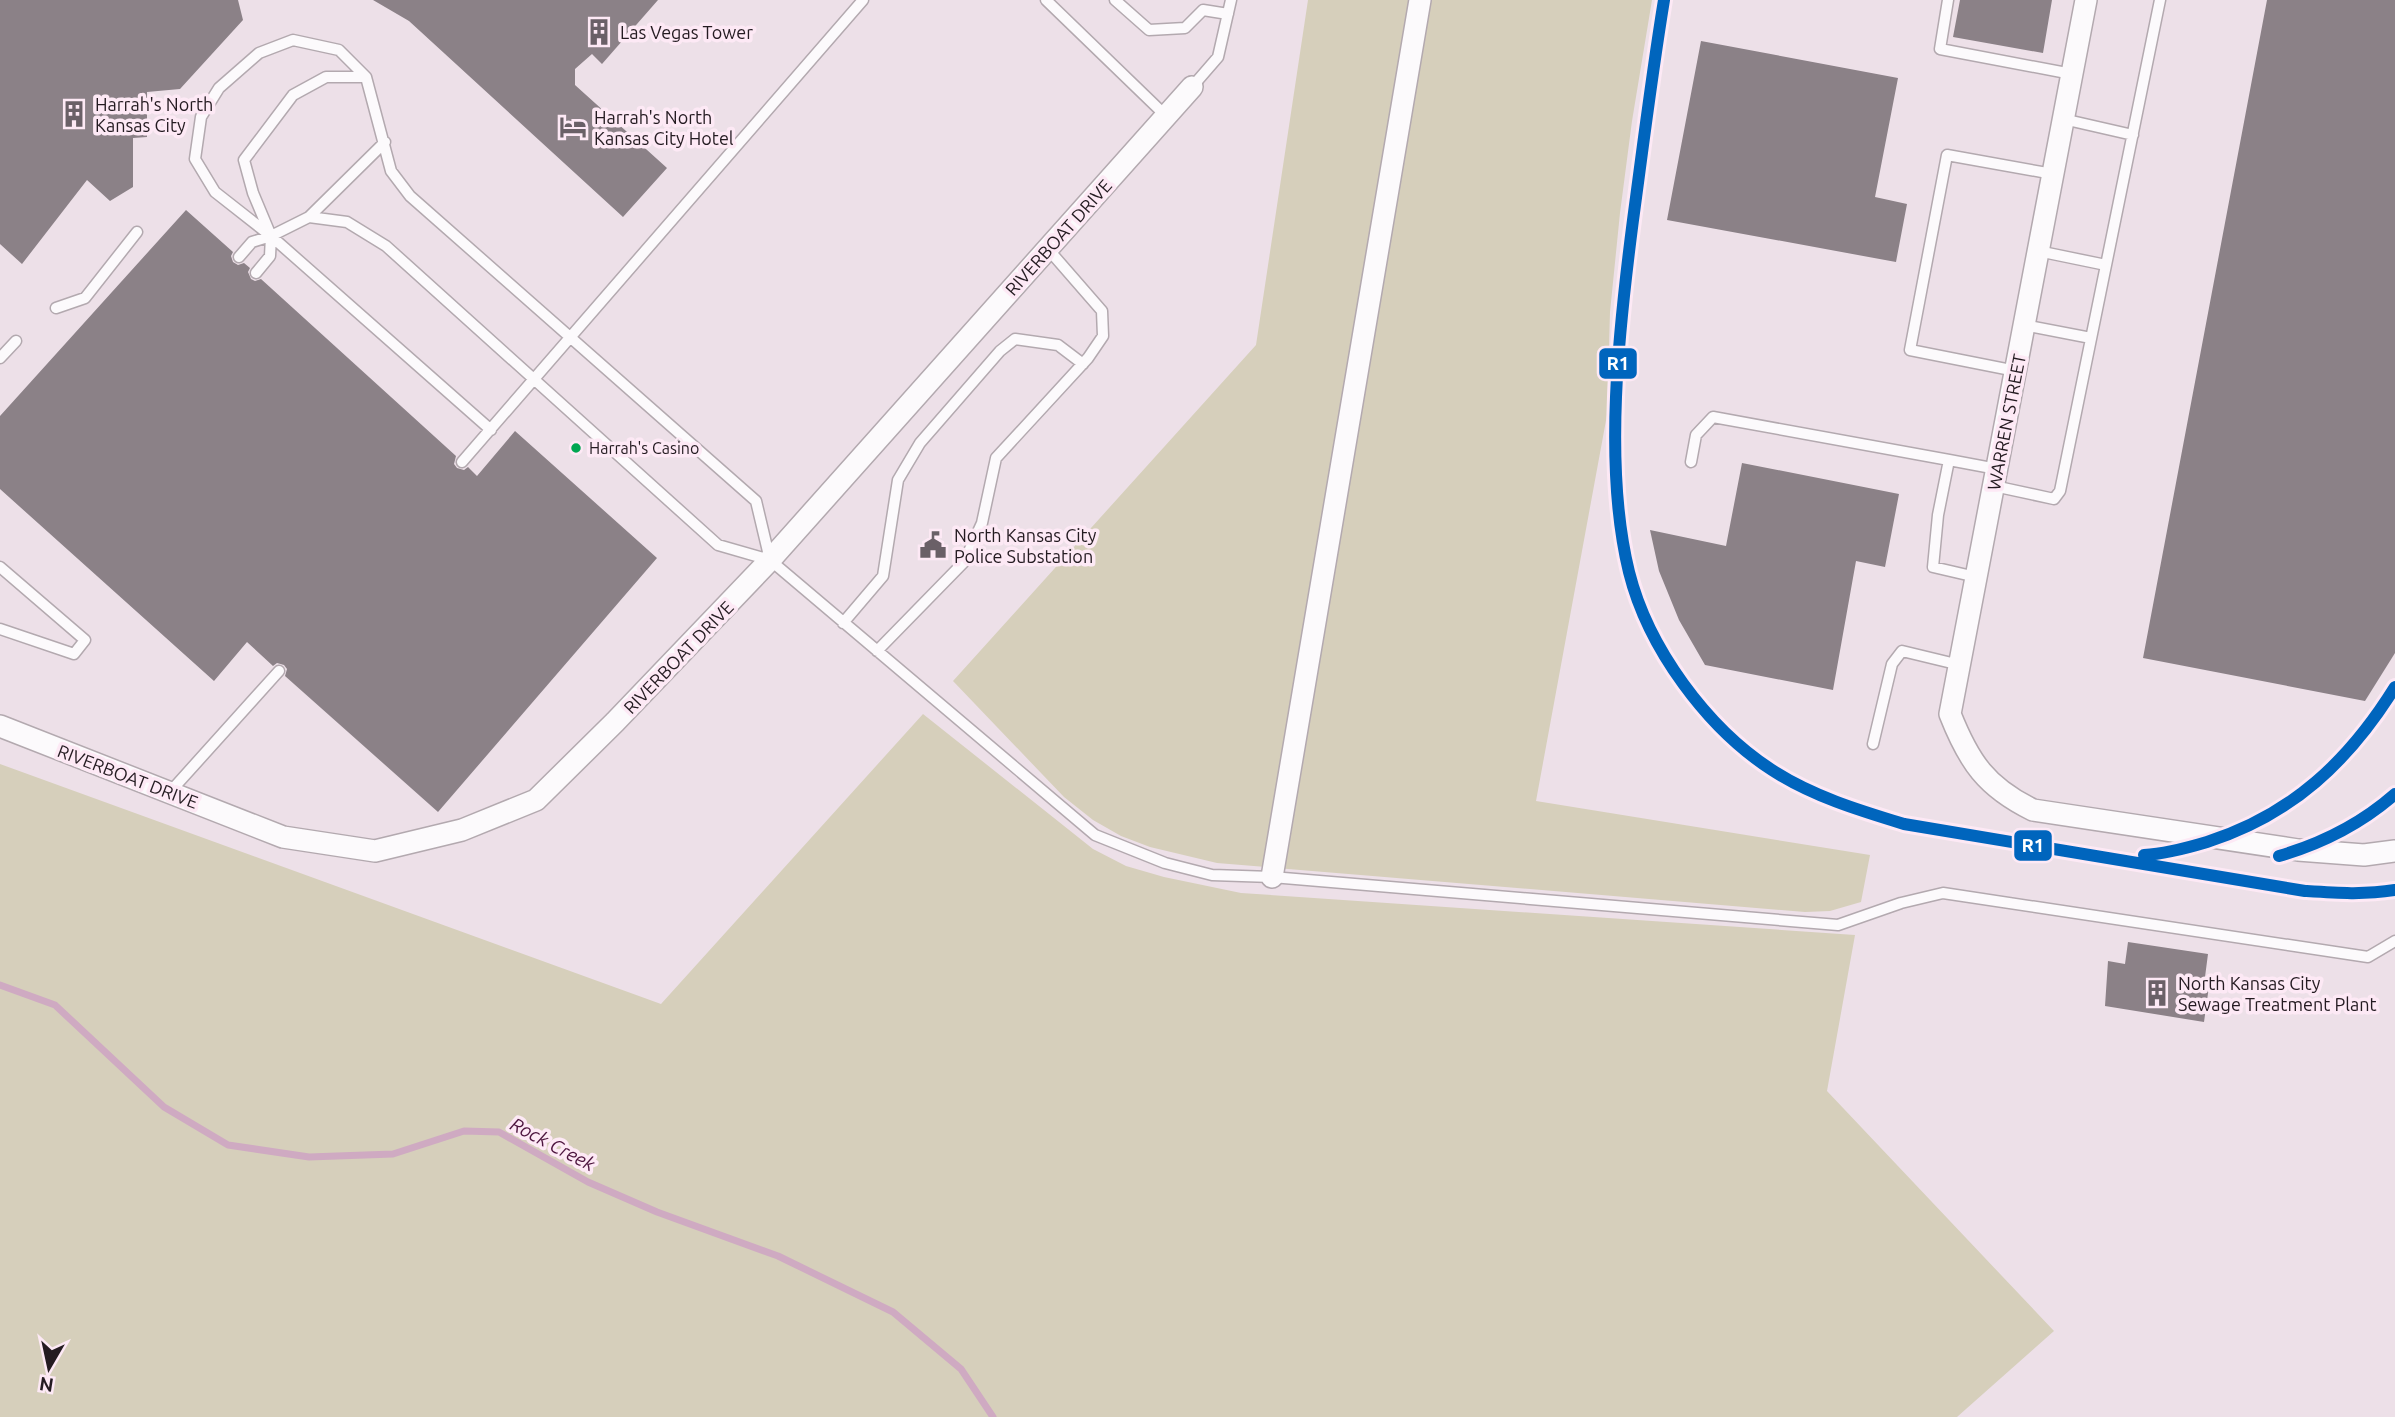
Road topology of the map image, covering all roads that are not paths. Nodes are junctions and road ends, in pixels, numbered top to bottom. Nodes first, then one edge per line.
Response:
1 (863, 0) edge
2 (1046, 0) edge
3 (1115, 0) edge
4 (1231, 0) edge
5 (1420, 0) edge
6 (1948, 0) edge
7 (2086, 0) edge
8 (2160, 0) edge
9 (1228, 14) junction
10 (2072, 74) junction
11 (366, 76) junction
12 (1192, 86) joint
13 (1166, 116) junction
14 (2063, 119) junction
15 (2133, 135) junction
16 (385, 142) junction
17 (2053, 174) junction
18 (309, 217) junction
19 (137, 232) dead end
20 (271, 236) junction
21 (1048, 249) junction
22 (2038, 251) junction
23 (239, 257) dead end
24 (2106, 265) junction
25 (256, 274) dead end
26 (56, 308) dead end
27 (2024, 325) junction
28 (570, 337) junction
29 (2091, 338) junction
30 (16, 341) dead end
31 (0, 358) edge
32 (1083, 364) junction
33 (2016, 371) junction
34 (534, 380) junction
35 (491, 430) junction
36 (1949, 460) junction
37 (462, 462) dead end
38 (1691, 462) dead end
39 (1995, 478) junction
40 (770, 560) junction
41 (0, 567) edge
42 (1976, 577) junction
43 (843, 623) junction
44 (0, 629) edge
45 (877, 651) junction
46 (1960, 664) junction
47 (279, 671) dead end
48 (0, 726) edge
49 (1873, 744) dead end
50 (170, 792) junction
51 (2395, 851) edge
52 (1272, 877) junction
53 (2395, 941) edge

1 - 28 lane
2 - 13 lane
3 - 9 lane
4 - 9 lane
5 - 52 street
6 - 10 lane
7 - 10 street, WARREN STREET
8 - 15 lane
9 - 12 lane
10 - 14 street, WARREN STREET
11 - 16 lane
11 - 20 lane
11 - 20 lane
12 - 13 street, RIVERBOAT DRIVE
13 - 21 street, RIVERBOAT DRIVE
14 - 15 lane
14 - 17 street, WARREN STREET
15 - 24 lane
16 - 18 lane
16 - 28 lane
17 - 22 street, WARREN STREET
17 - 33 lane
18 - 20 lane
18 - 34 lane
19 - 26 lane
20 - 23 lane
20 - 25 lane
20 - 35 lane
21 - 32 lane
21 - 40 street, RIVERBOAT DRIVE
22 - 24 lane
22 - 27 street, WARREN STREET
24 - 29 lane
27 - 29 lane
27 - 33 street, WARREN STREET
28 - 34 lane
28 - 40 lane
29 - 39 lane
30 - 31 lane
32 - 43 lane
32 - 45 lane
33 - 39 street, WARREN STREET
34 - 35 lane
34 - 40 lane
35 - 37 lane
36 - 38 lane
36 - 39 lane
36 - 42 lane
39 - 42 street, WARREN STREET
40 - 43 lane
40 - 50 street, RIVERBOAT DRIVE
41 - 44 lane
42 - 46 street, WARREN STREET
43 - 45 lane
45 - 52 lane
46 - 49 lane
46 - 51 street, WARREN STREET
47 - 50 lane
48 - 50 street, RIVERBOAT DRIVE
52 - 53 lane

